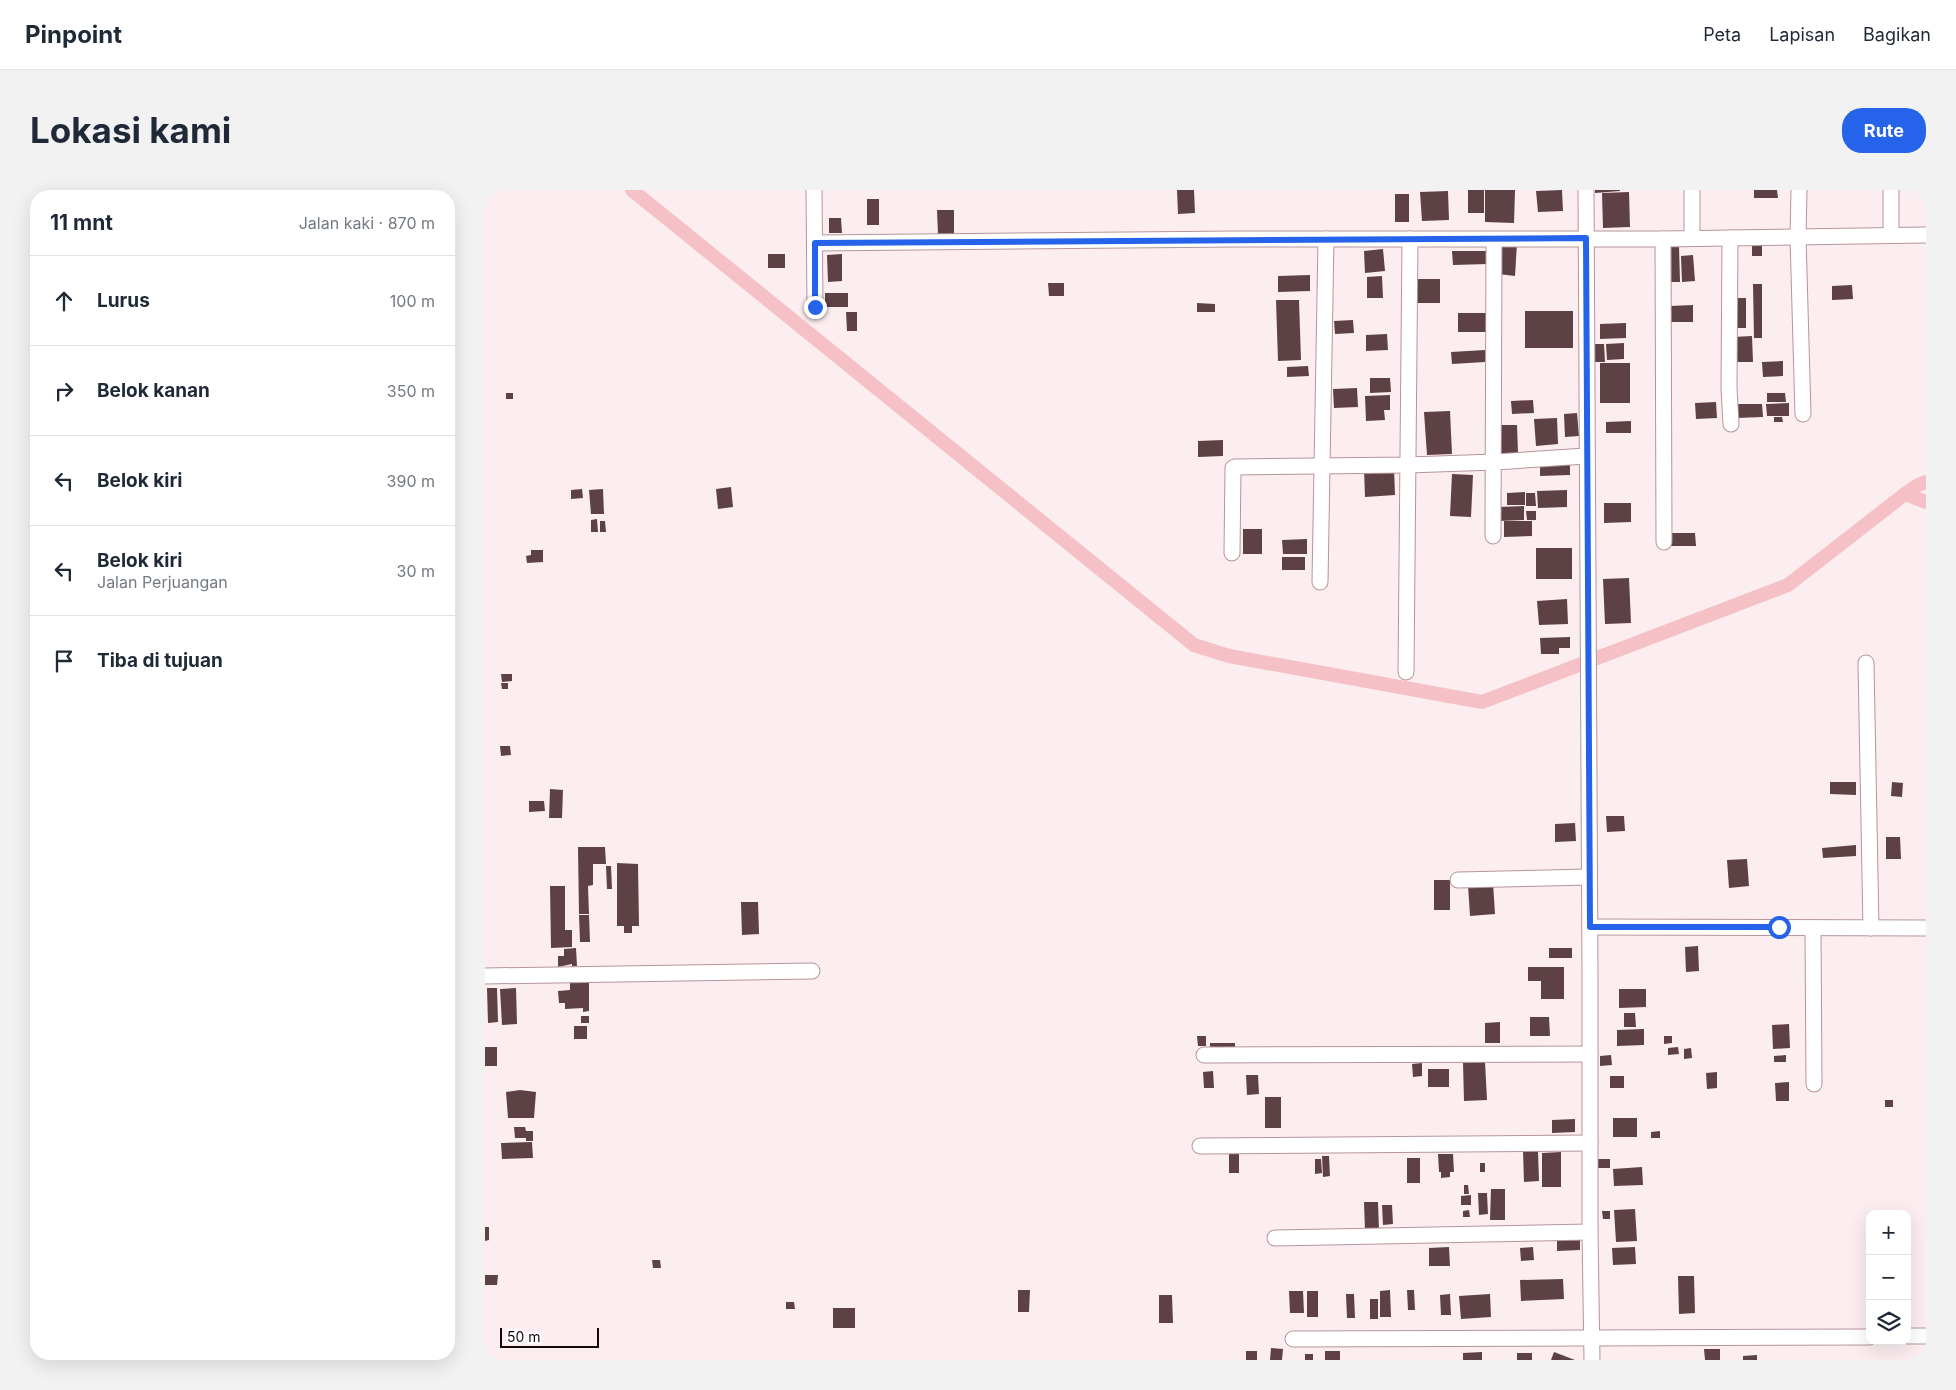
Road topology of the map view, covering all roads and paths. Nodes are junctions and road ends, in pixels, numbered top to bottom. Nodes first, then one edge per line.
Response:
1 (814, 190) edge
2 (1586, 190) edge
3 (1692, 190) edge
4 (1799, 190) edge
5 (1891, 190) edge
6 (1891, 235) junction
7 (1926, 235) edge
8 (1691, 237) junction
9 (1798, 237) junction
10 (1586, 238) junction
11 (1730, 238) junction
12 (1326, 239) junction
13 (1410, 239) junction
14 (1663, 239) junction
15 (1494, 240) junction
16 (815, 243) junction
17 (815, 307) dead end
18 (1803, 414) dead end
19 (1731, 424) dead end
20 (1586, 456) junction
21 (1495, 462) junction
22 (1408, 465) junction
23 (1322, 466) junction
24 (1493, 536) dead end
25 (1664, 542) dead end
26 (1232, 553) dead end
27 (1320, 582) dead end
28 (1866, 663) dead end
29 (1407, 672) dead end
30 (1589, 876) junction
31 (1458, 880) dead end
32 (1590, 927) junction
33 (1813, 928) junction
34 (1871, 928) junction
35 (1926, 928) edge
36 (812, 971) dead end
37 (485, 976) edge
38 (1590, 1054) junction
39 (1204, 1056) dead end
40 (1814, 1084) dead end
41 (1590, 1143) junction
42 (1200, 1146) dead end
43 (1590, 1232) junction
44 (1275, 1238) dead end
45 (1911, 1336) edge
46 (1926, 1336) edge
47 (1866, 1337) edge
48 (1592, 1338) junction
49 (1293, 1339) dead end
50 (1592, 1360) edge

1 - 16 street
2 - 10 street
3 - 8 street
4 - 9 street
5 - 6 street
6 - 7 street
6 - 9 street
8 - 11 street
8 - 14 street
9 - 11 street
9 - 18 street
10 - 14 street
10 - 15 street
10 - 20 street
11 - 19 street
12 - 13 street
12 - 16 street
12 - 23 street
13 - 15 street
13 - 22 street
14 - 25 street
15 - 21 street
16 - 17 street
20 - 21 street
20 - 30 street
21 - 22 street
21 - 24 street
22 - 23 street
22 - 29 street
23 - 26 street
23 - 27 street
28 - 34 street
30 - 31 street
30 - 32 street
32 - 33 street
32 - 38 street
33 - 34 street
33 - 40 street
34 - 35 street
36 - 37 street
38 - 39 street
38 - 41 street
41 - 42 street
41 - 43 street
43 - 44 street
43 - 48 street
45 - 46 street
47 - 48 street
48 - 49 street
48 - 50 street

